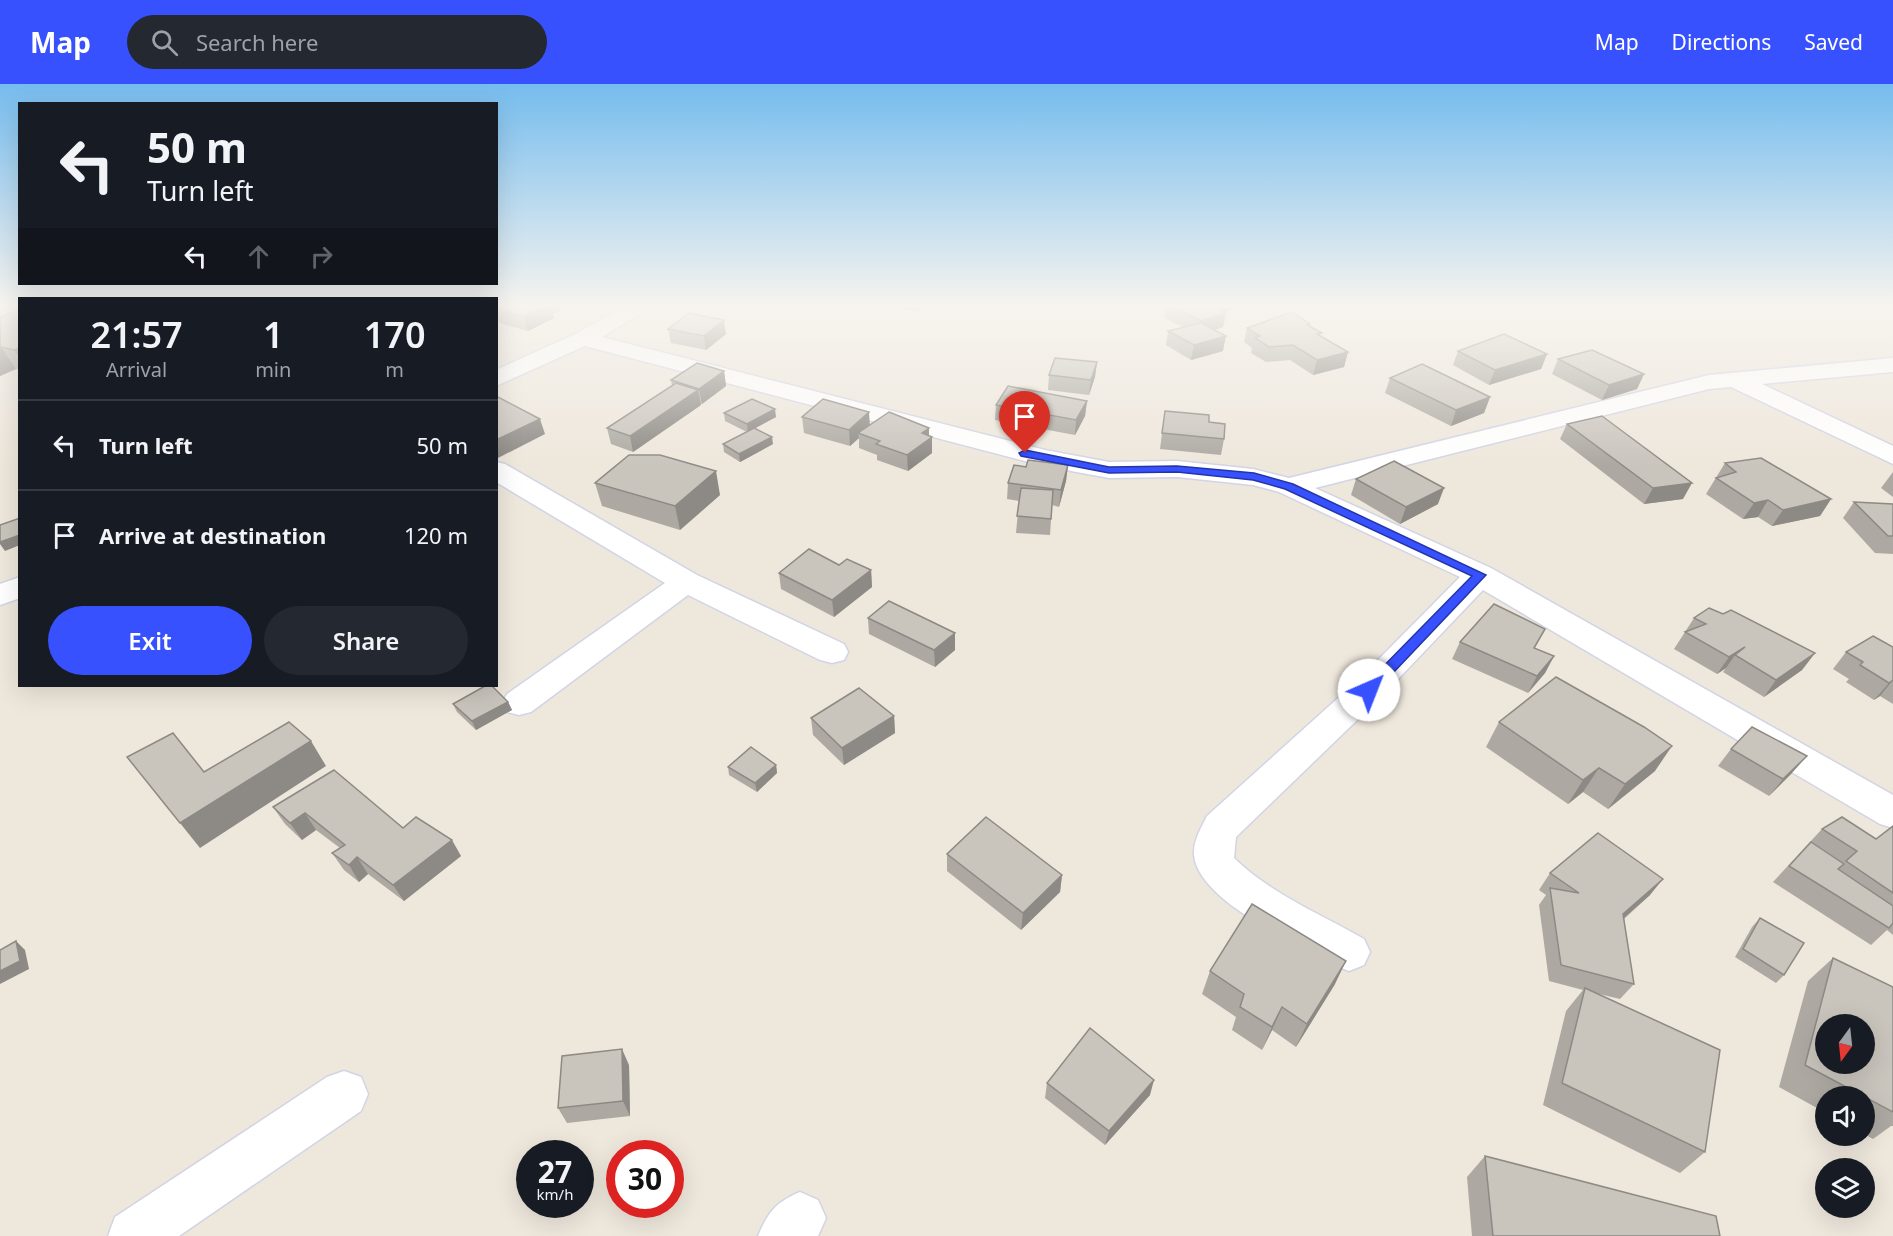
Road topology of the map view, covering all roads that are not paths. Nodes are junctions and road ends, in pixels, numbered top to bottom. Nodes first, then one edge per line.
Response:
1 (540, 359) edge
2 (660, 359) edge
3 (1893, 365) edge
4 (498, 378) edge
5 (1733, 379) junction
6 (1893, 456) edge
7 (498, 471) edge
8 (1289, 486) junction
9 (1480, 575) junction
10 (686, 582) junction
11 (18, 588) edge
12 (0, 595) edge
13 (832, 652) dead end
14 (519, 703) dead end
15 (1893, 813) edge
16 (1349, 952) dead end
17 (344, 1094) dead end
18 (134, 1236) edge

1 - 4 street
2 - 8 street
3 - 5 street
5 - 6 street
5 - 8 street
7 - 10 street
8 - 9 street
9 - 15 street
9 - 16 street
10 - 13 street
10 - 14 street
11 - 12 street
17 - 18 street

